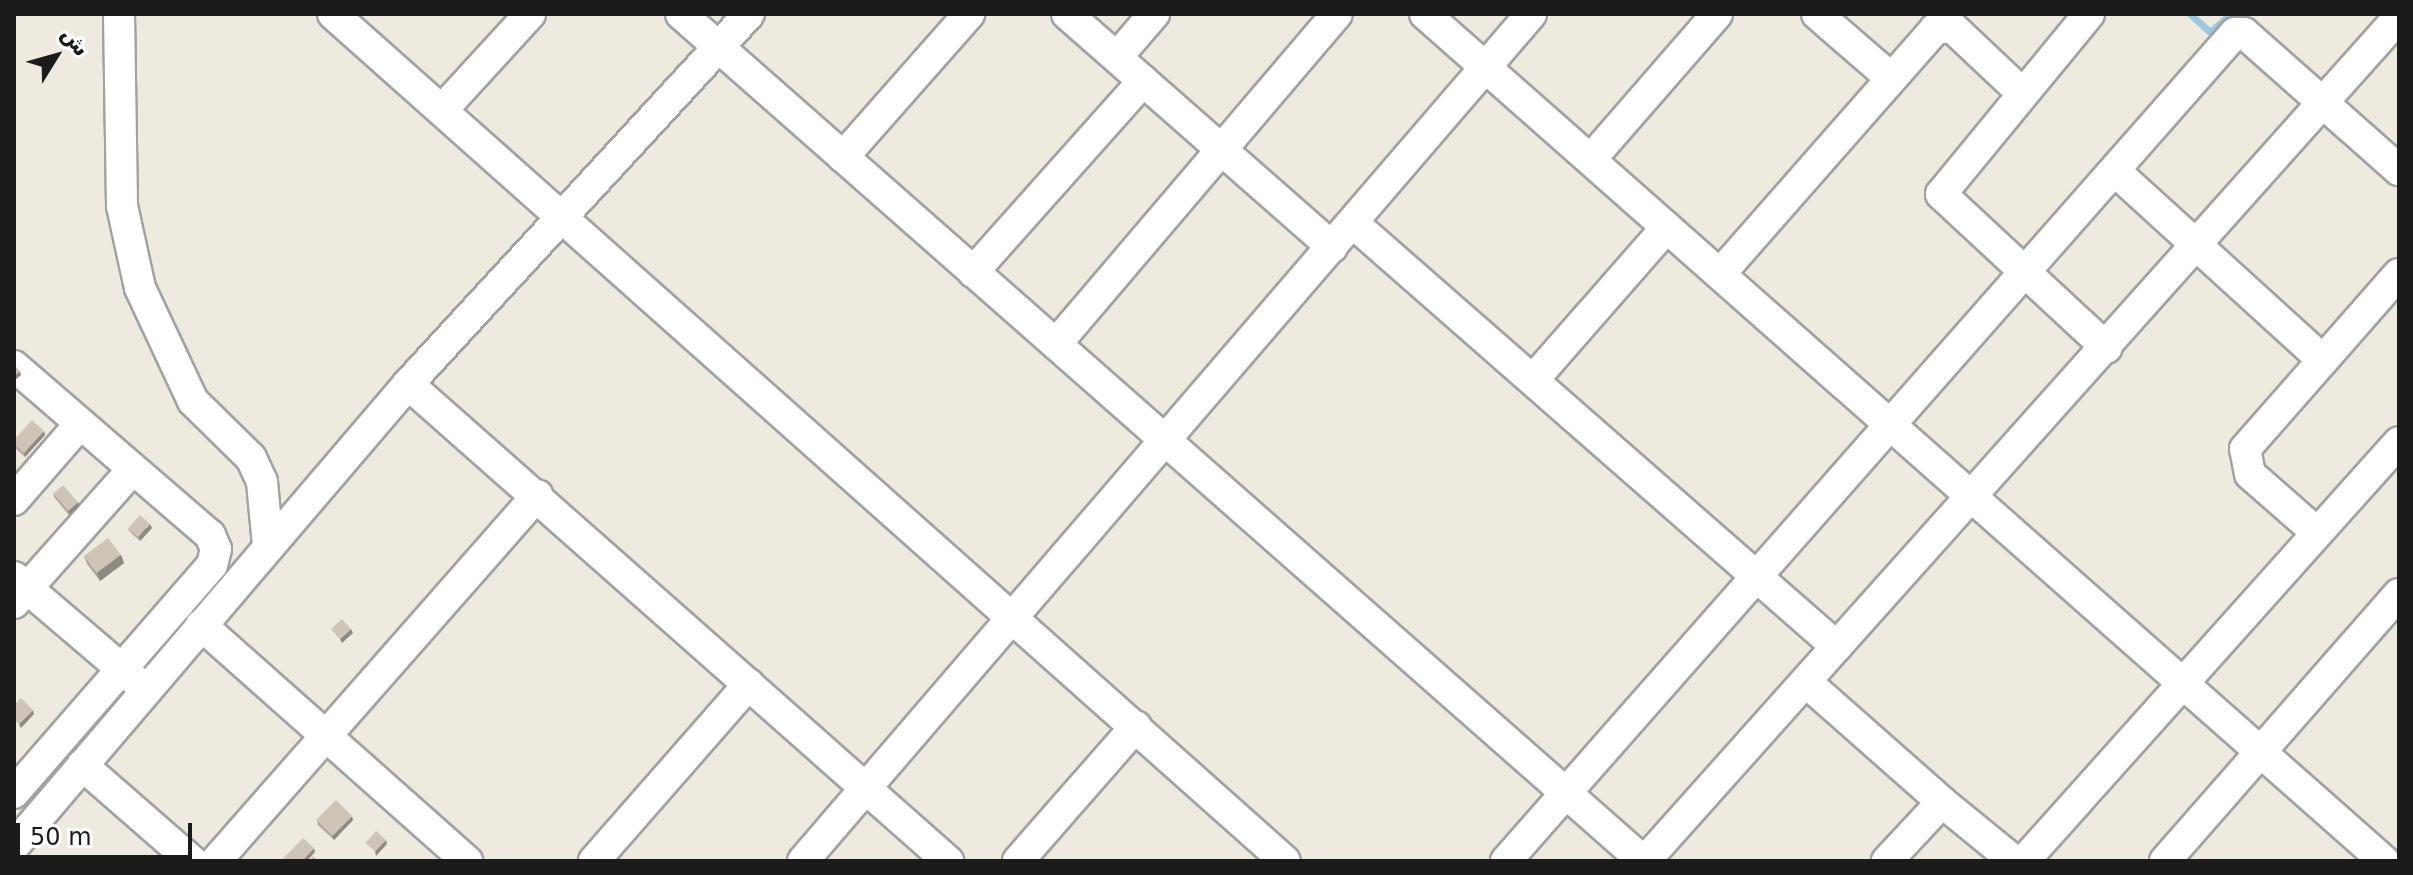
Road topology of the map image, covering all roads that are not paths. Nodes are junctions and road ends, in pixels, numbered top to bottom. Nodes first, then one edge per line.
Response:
1 (119, 14) edge
2 (333, 14) edge
3 (530, 14) edge
4 (681, 14) edge
5 (749, 14) edge
6 (969, 14) edge
7 (1067, 14) edge
8 (1154, 14) edge
9 (1337, 14) edge
10 (1425, 14) edge
11 (1531, 14) edge
12 (1817, 14) edge
13 (2089, 14) edge
14 (1713, 15) edge
15 (2399, 17) edge
16 (718, 47) junction
17 (1117, 57) junction
18 (1485, 68) junction
19 (1891, 78) junction
20 (1143, 81) junction
21 (2022, 93) junction
22 (2322, 102) junction
23 (443, 109) junction
24 (1221, 150) junction
25 (843, 157) junction
26 (1591, 159) junction
27 (2399, 170) edge
28 (2115, 171) junction
29 (557, 217) junction
30 (1353, 223) junction
31 (1667, 227) junction
32 (2196, 245) junction
33 (1332, 247) junction
34 (973, 272) junction
35 (1720, 274) junction
36 (2023, 274) junction
37 (2399, 274) edge
38 (1056, 344) junction
39 (2107, 348) junction
40 (2323, 360) junction
41 (14, 366) edge
42 (1533, 380) junction
43 (408, 384) junction
44 (80, 424) junction
45 (1889, 424) junction
46 (1166, 442) junction
47 (2399, 442) edge
48 (132, 470) junction
49 (537, 495) junction
50 (1971, 496) junction
51 (14, 500) edge
52 (2315, 531) junction
53 (268, 546) junction
54 (1755, 574) junction
55 (18, 590) edge
56 (2399, 594) edge
57 (1015, 620) junction
58 (201, 625) junction
59 (1837, 647) junction
60 (122, 669) junction
61 (1806, 682) junction
62 (749, 684) junction
63 (2184, 685) junction
64 (146, 690) junction
65 (1136, 726) junction
66 (326, 735) junction
67 (2260, 754) junction
68 (82, 765) junction
69 (866, 789) junction
70 (14, 793) edge
71 (1565, 793) junction
72 (1942, 802) junction
73 (14, 846) edge
74 (2399, 848) edge
75 (457, 858) edge
76 (192, 861) edge
77 (216, 861) edge
78 (594, 861) edge
79 (803, 861) edge
80 (948, 861) edge
81 (1018, 861) edge
82 (1285, 861) edge
83 (1506, 861) edge
84 (1644, 861) edge
85 (1887, 861) edge
86 (2014, 861) edge
87 (2024, 861) edge
88 (2165, 861) edge
89 (2386, 861) edge

1 - 53 street
2 - 23 street
3 - 23 street
4 - 16 street
5 - 16 street
6 - 25 street
7 - 17 street
8 - 17 street
9 - 24 street
10 - 18 street
11 - 18 street
12 - 19 street
13 - 21 street
14 - 26 street
15 - 22 street
16 - 25 street
16 - 29 street
17 - 20 street
18 - 26 street
18 - 30 street
19 - 21 street
19 - 35 street
20 - 24 street
20 - 34 street
21 - 36 street
22 - 27 street
22 - 28 street
22 - 32 street
23 - 29 street
24 - 33 street
24 - 38 street
25 - 34 street
26 - 31 street
28 - 32 street
28 - 36 street
29 - 43 street
29 - 57 street
30 - 33 street
30 - 42 street
31 - 35 street
31 - 42 street
32 - 39 street
32 - 40 street
33 - 46 street
34 - 38 street
35 - 45 street
36 - 39 street
36 - 45 street
37 - 40 street
38 - 46 street
39 - 50 street
40 - 52 street
41 - 44 street
42 - 54 street
43 - 49 street
43 - 53 street
44 - 48 street
44 - 51 street
45 - 50 street
45 - 54 street
46 - 57 street
46 - 71 street
47 - 52 street
48 - 55 street
48 - 60 street
49 - 62 street
49 - 66 street
50 - 59 street
50 - 63 street
52 - 63 street
53 - 58 street
54 - 59 street
54 - 71 street
55 - 60 street
56 - 67 street
57 - 65 street
57 - 69 street
58 - 64 street
58 - 66 street
59 - 61 street
60 - 64 street
60 - 70 street
61 - 72 street
61 - 84 street
62 - 69 street
62 - 78 street
63 - 67 street
63 - 87 street
64 - 68 street
65 - 81 street
65 - 82 street
66 - 75 street
66 - 77 street
67 - 88 street
67 - 89 street
68 - 73 street
68 - 76 street
69 - 79 street
69 - 80 street
71 - 83 street
71 - 84 street
72 - 85 street
72 - 86 street
74 - 89 street

